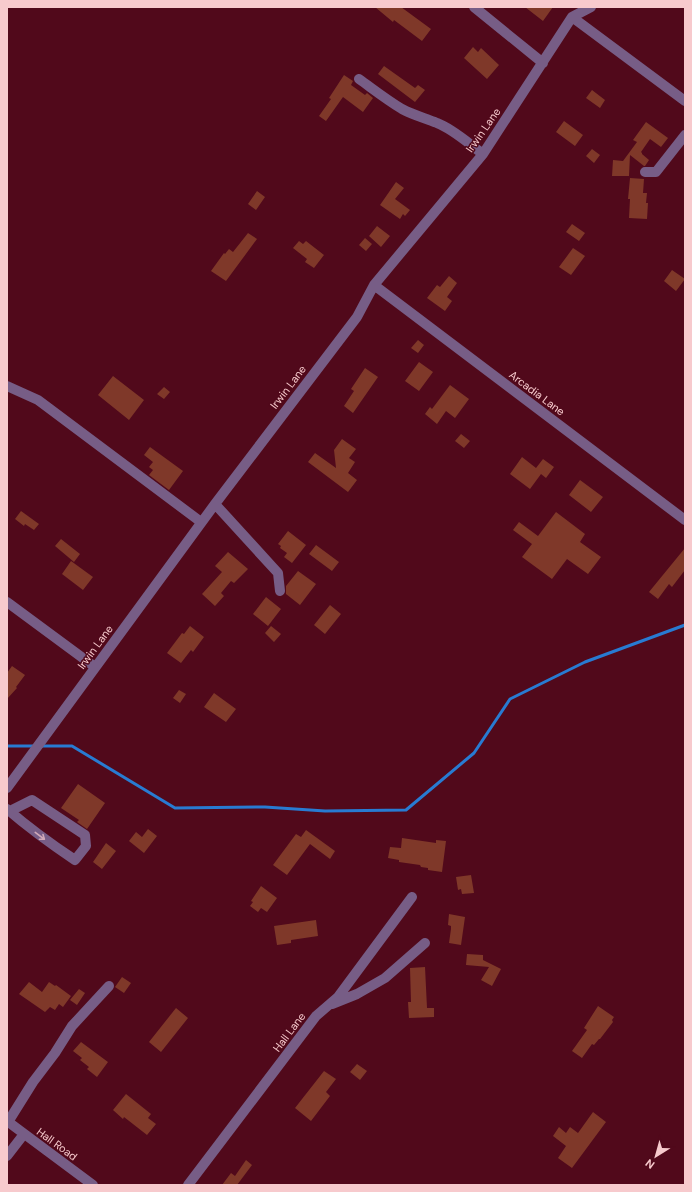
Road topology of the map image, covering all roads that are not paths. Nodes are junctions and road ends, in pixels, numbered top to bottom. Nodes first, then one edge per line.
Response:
1 (474, 7) edge
2 (591, 7) edge
3 (572, 17) junction
4 (543, 63) junction
5 (358, 79) dead end
6 (685, 102) edge
7 (685, 135) edge
8 (482, 154) junction
9 (645, 172) dead end
10 (374, 285) junction
11 (7, 386) edge
12 (214, 504) junction
13 (685, 520) edge
14 (201, 522) junction
15 (280, 591) dead end
16 (7, 602) edge
17 (95, 667) junction
18 (7, 788) edge
19 (8, 810) edge
20 (412, 897) dead end
21 (425, 943) dead end
22 (109, 986) dead end
23 (327, 1007) junction
24 (7, 1121) edge
25 (24, 1134) junction
26 (7, 1156) edge
27 (93, 1185) edge
28 (188, 1185) edge

1 - 4 street
2 - 3 street
3 - 4 street, Irwin Lane
3 - 6 street
4 - 8 street, Irwin Lane
5 - 8 street
7 - 9 street
8 - 10 street, Irwin Lane
10 - 12 street, Irwin Lane
10 - 13 street, Arcadia Lane
11 - 14 street
12 - 14 street, Irwin Lane
12 - 15 street
14 - 17 street, Irwin Lane
16 - 17 street
17 - 18 street, Irwin Lane
19 -> 19 street
20 - 23 street, Hall Lane
21 - 23 street
22 - 24 street
23 - 28 street, Hall Lane
24 - 25 street, Hall Road
25 - 26 street
25 - 27 street, Hall Road

